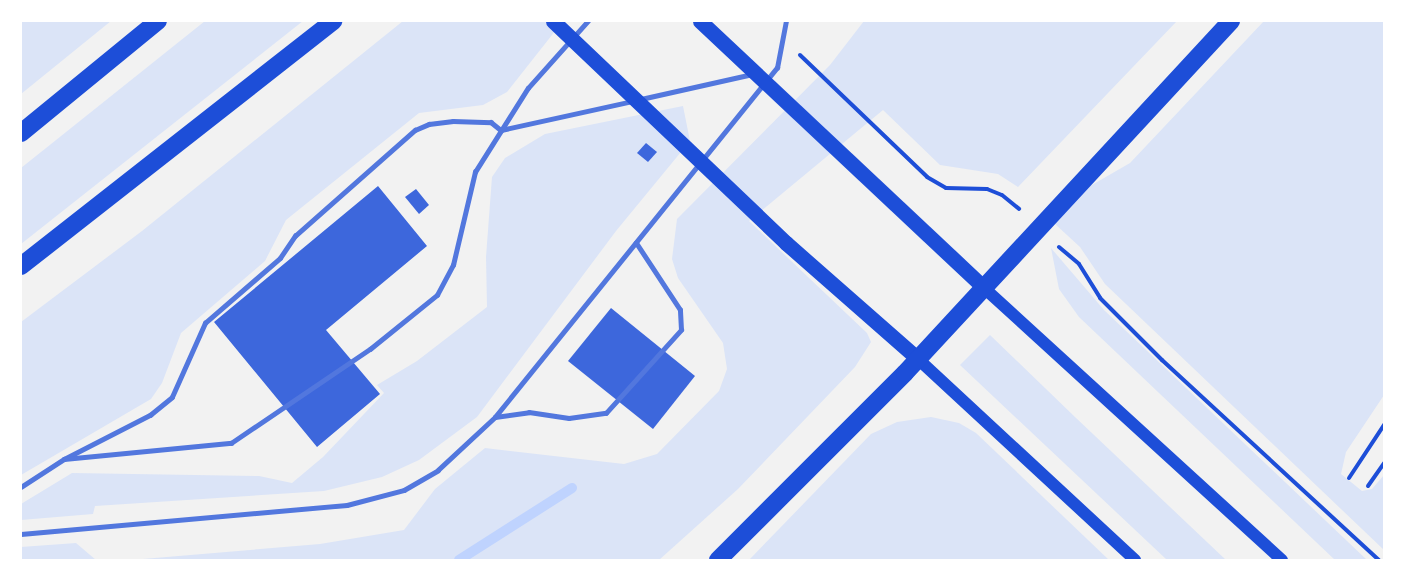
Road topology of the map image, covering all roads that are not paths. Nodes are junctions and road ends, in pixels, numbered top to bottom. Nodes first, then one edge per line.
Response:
1 (158, 21) edge
2 (334, 21) edge
3 (553, 21) edge
4 (588, 21) edge
5 (700, 21) edge
6 (786, 21) edge
7 (1231, 21) edge
8 (777, 68) junction
9 (501, 130) junction
10 (21, 133) edge
11 (636, 243) junction
12 (21, 266) edge
13 (982, 287) junction
14 (918, 359) junction
15 (495, 417) junction
16 (64, 459) junction
17 (21, 487) edge
18 (21, 534) edge
19 (718, 560) edge
20 (1135, 560) edge
21 (1282, 560) edge

1 - 10 highway
2 - 12 highway
3 - 14 main road
4 - 9 lane
5 - 13 main road
6 - 8 lane
7 - 13 highway
8 - 9 lane
8 - 11 lane
9 - 16 lane
9 - 16 lane
11 - 15 lane
11 - 15 lane
13 - 14 highway
13 - 21 main road
14 - 19 highway
14 - 20 main road
15 - 18 lane
16 - 17 lane

